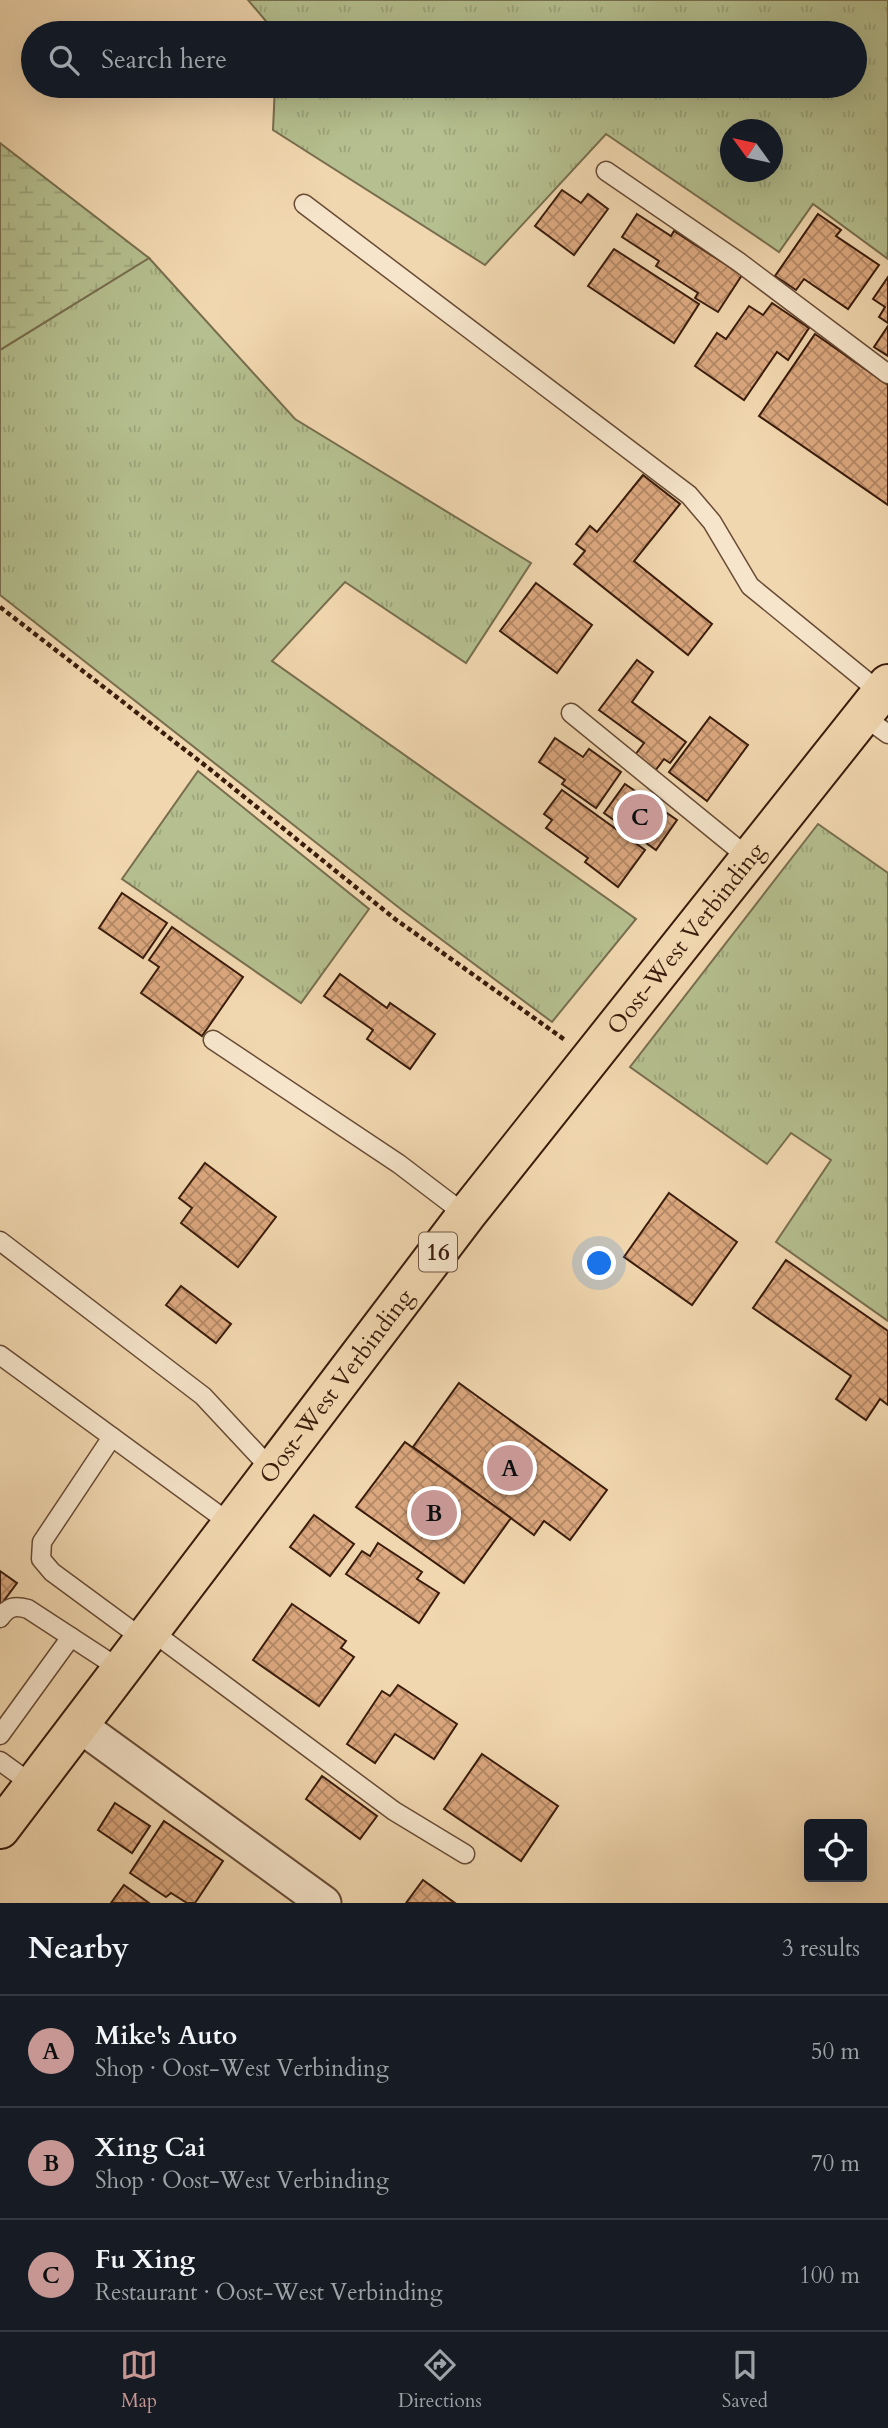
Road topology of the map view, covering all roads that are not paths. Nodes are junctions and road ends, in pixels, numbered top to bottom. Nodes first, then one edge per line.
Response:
1 (606, 171) dead end
2 (304, 204) dead end
3 (888, 374) edge
4 (880, 707) edge
5 (571, 713) dead end
6 (750, 859) junction
7 (213, 1040) dead end
8 (467, 1216) junction
9 (0, 1241) edge
10 (0, 1355) edge
11 (112, 1437) junction
12 (272, 1470) junction
13 (231, 1524) junction
14 (0, 1618) edge
15 (146, 1635) junction
16 (71, 1637) junction
17 (120, 1669) junction
18 (79, 1724) junction
19 (0, 1735) edge
20 (0, 1761) edge
21 (33, 1784) junction
22 (0, 1829) edge
23 (465, 1854) dead end
24 (324, 1903) edge

1 - 3 lane
2 - 4 lane
4 - 6 main road, Oost-West Verbinding / 16
5 - 6 lane
6 - 8 main road, Oost-West Verbinding / 16
7 - 8 lane
8 - 12 main road, Oost-West Verbinding / 16
9 - 12 lane
10 - 11 lane
11 - 13 lane
11 - 15 lane
12 - 13 main road, Oost-West Verbinding / 16
13 - 15 main road, Oost-West Verbinding / 16
14 - 16 lane
15 - 17 main road, Oost-West Verbinding / 16
15 - 23 lane
16 - 17 lane
16 - 19 lane
17 - 18 main road, Oost-West Verbinding / 16
18 - 21 main road, Oost-West Verbinding / 16
18 - 24 street
20 - 21 lane
21 - 22 main road, Oost-West Verbinding / 16

